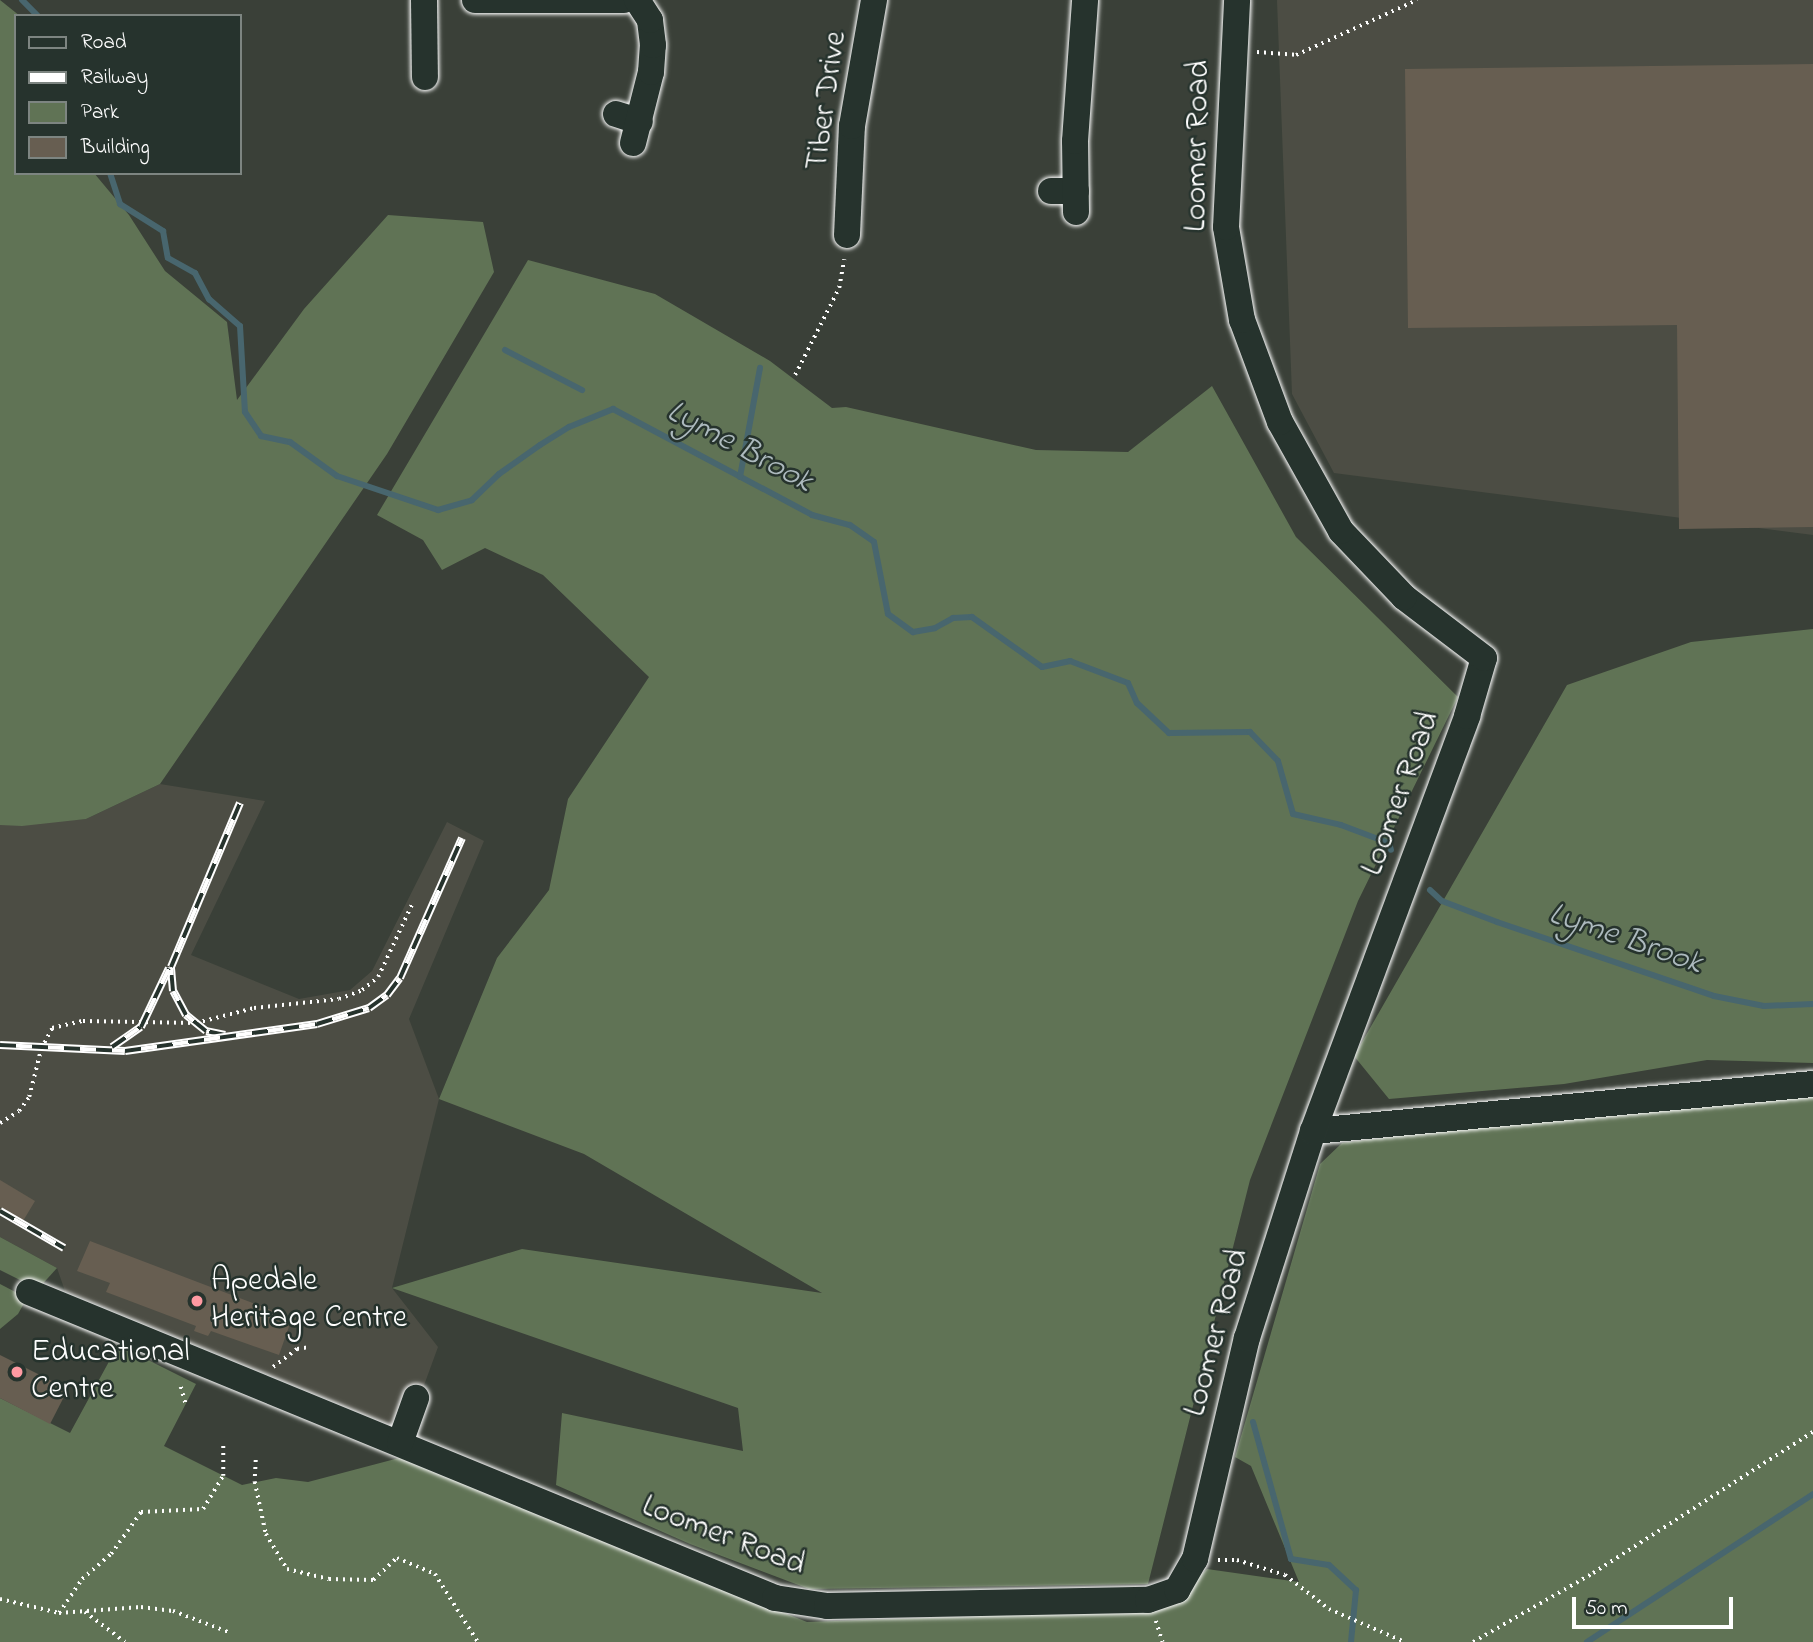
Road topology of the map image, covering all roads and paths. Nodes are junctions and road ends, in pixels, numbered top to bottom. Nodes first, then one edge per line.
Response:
1 (424, 0) edge
2 (475, 0) edge
3 (624, 0) edge
4 (637, 0) edge
5 (874, 0) edge
6 (1085, 0) edge
7 (1237, 0) edge
8 (1418, 0) edge
9 (1235, 48) junction
10 (425, 77) dead end
11 (630, 127) dead end
12 (1068, 198) dead end
13 (840, 218) joint
14 (795, 375) dead end
15 (413, 902) dead end
16 (1813, 1084) edge
17 (0, 1123) edge
18 (1313, 1131) junction
19 (29, 1292) dead end
20 (309, 1347) dead end
21 (272, 1368) dead end
22 (181, 1387) dead end
23 (416, 1398) dead end
24 (186, 1405) dead end
25 (1813, 1432) edge
26 (400, 1443) junction
27 (223, 1444) dead end
28 (256, 1460) dead end
29 (1195, 1559) junction
30 (0, 1598) edge
31 (85, 1612) junction
32 (59, 1613) junction
33 (231, 1633) dead end
34 (125, 1642) edge
35 (478, 1642) edge
36 (1405, 1642) edge
37 (1473, 1642) edge

1 - 10 street
2 - 3 street
4 - 11 street
5 - 13 street, Tiber Drive
6 - 12 street
7 - 9 street, Loomer Road
8 - 9 path
9 - 18 street, Loomer Road
13 - 14 path
15 - 17 path
16 - 18 street
18 - 29 street, Loomer Road
19 - 26 street, Loomer Road
20 - 21 path
22 - 24 path
23 - 26 street
25 - 37 path
26 - 29 street, Loomer Road
27 - 32 path
28 - 35 path
29 - 36 path
30 - 32 path
31 - 32 path
31 - 33 path
31 - 34 path

